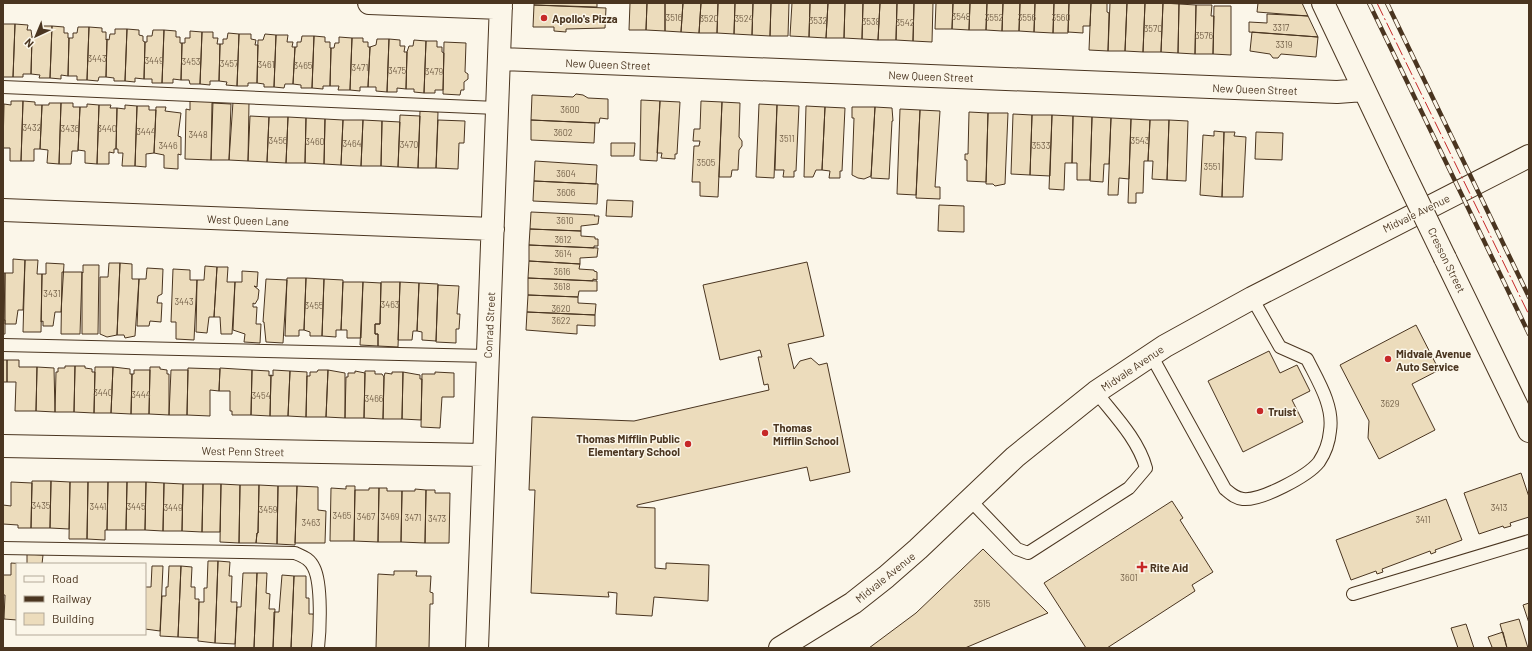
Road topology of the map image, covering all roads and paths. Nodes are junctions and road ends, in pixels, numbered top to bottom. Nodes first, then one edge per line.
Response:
1 (369, 3) edge
2 (1323, 3) edge
3 (501, 6) edge
4 (499, 59) junction
5 (3, 87) edge
6 (1364, 90) junction
7 (497, 108) junction
8 (1529, 156) edge
9 (3, 210) edge
10 (493, 230) junction
11 (1252, 298) junction
12 (3, 345) edge
13 (1151, 355) junction
14 (488, 356) junction
15 (1096, 392) junction
16 (1529, 431) edge
17 (3, 446) edge
18 (484, 455) junction
19 (969, 499) junction
20 (1529, 541) edge
21 (3, 548) edge
22 (1353, 594) dead end
23 (318, 648) edge
24 (477, 648) edge
25 (780, 648) edge

1 - 3 street
2 - 6 street, Cresson Street
3 - 4 street, Conrad Street
4 - 6 street, New Queen Street
4 - 7 street, Conrad Street
5 - 7 lane
6 - 16 street, Cresson Street, bridge
7 - 10 street, Conrad Street
8 - 11 street, Midvale Avenue
9 - 10 street, West Queen Lane
10 - 14 street, Conrad Street
11 - 13 street, Midvale Avenue
11 - 13 lane
12 - 14 lane
13 - 15 street, Midvale Avenue
14 - 18 street, Conrad Street
15 - 19 street, Midvale Avenue
15 - 19 lane
17 - 18 street, West Penn Street
18 - 24 street, Conrad Street
19 - 25 street, Midvale Avenue
20 - 22 lane
21 - 23 lane

